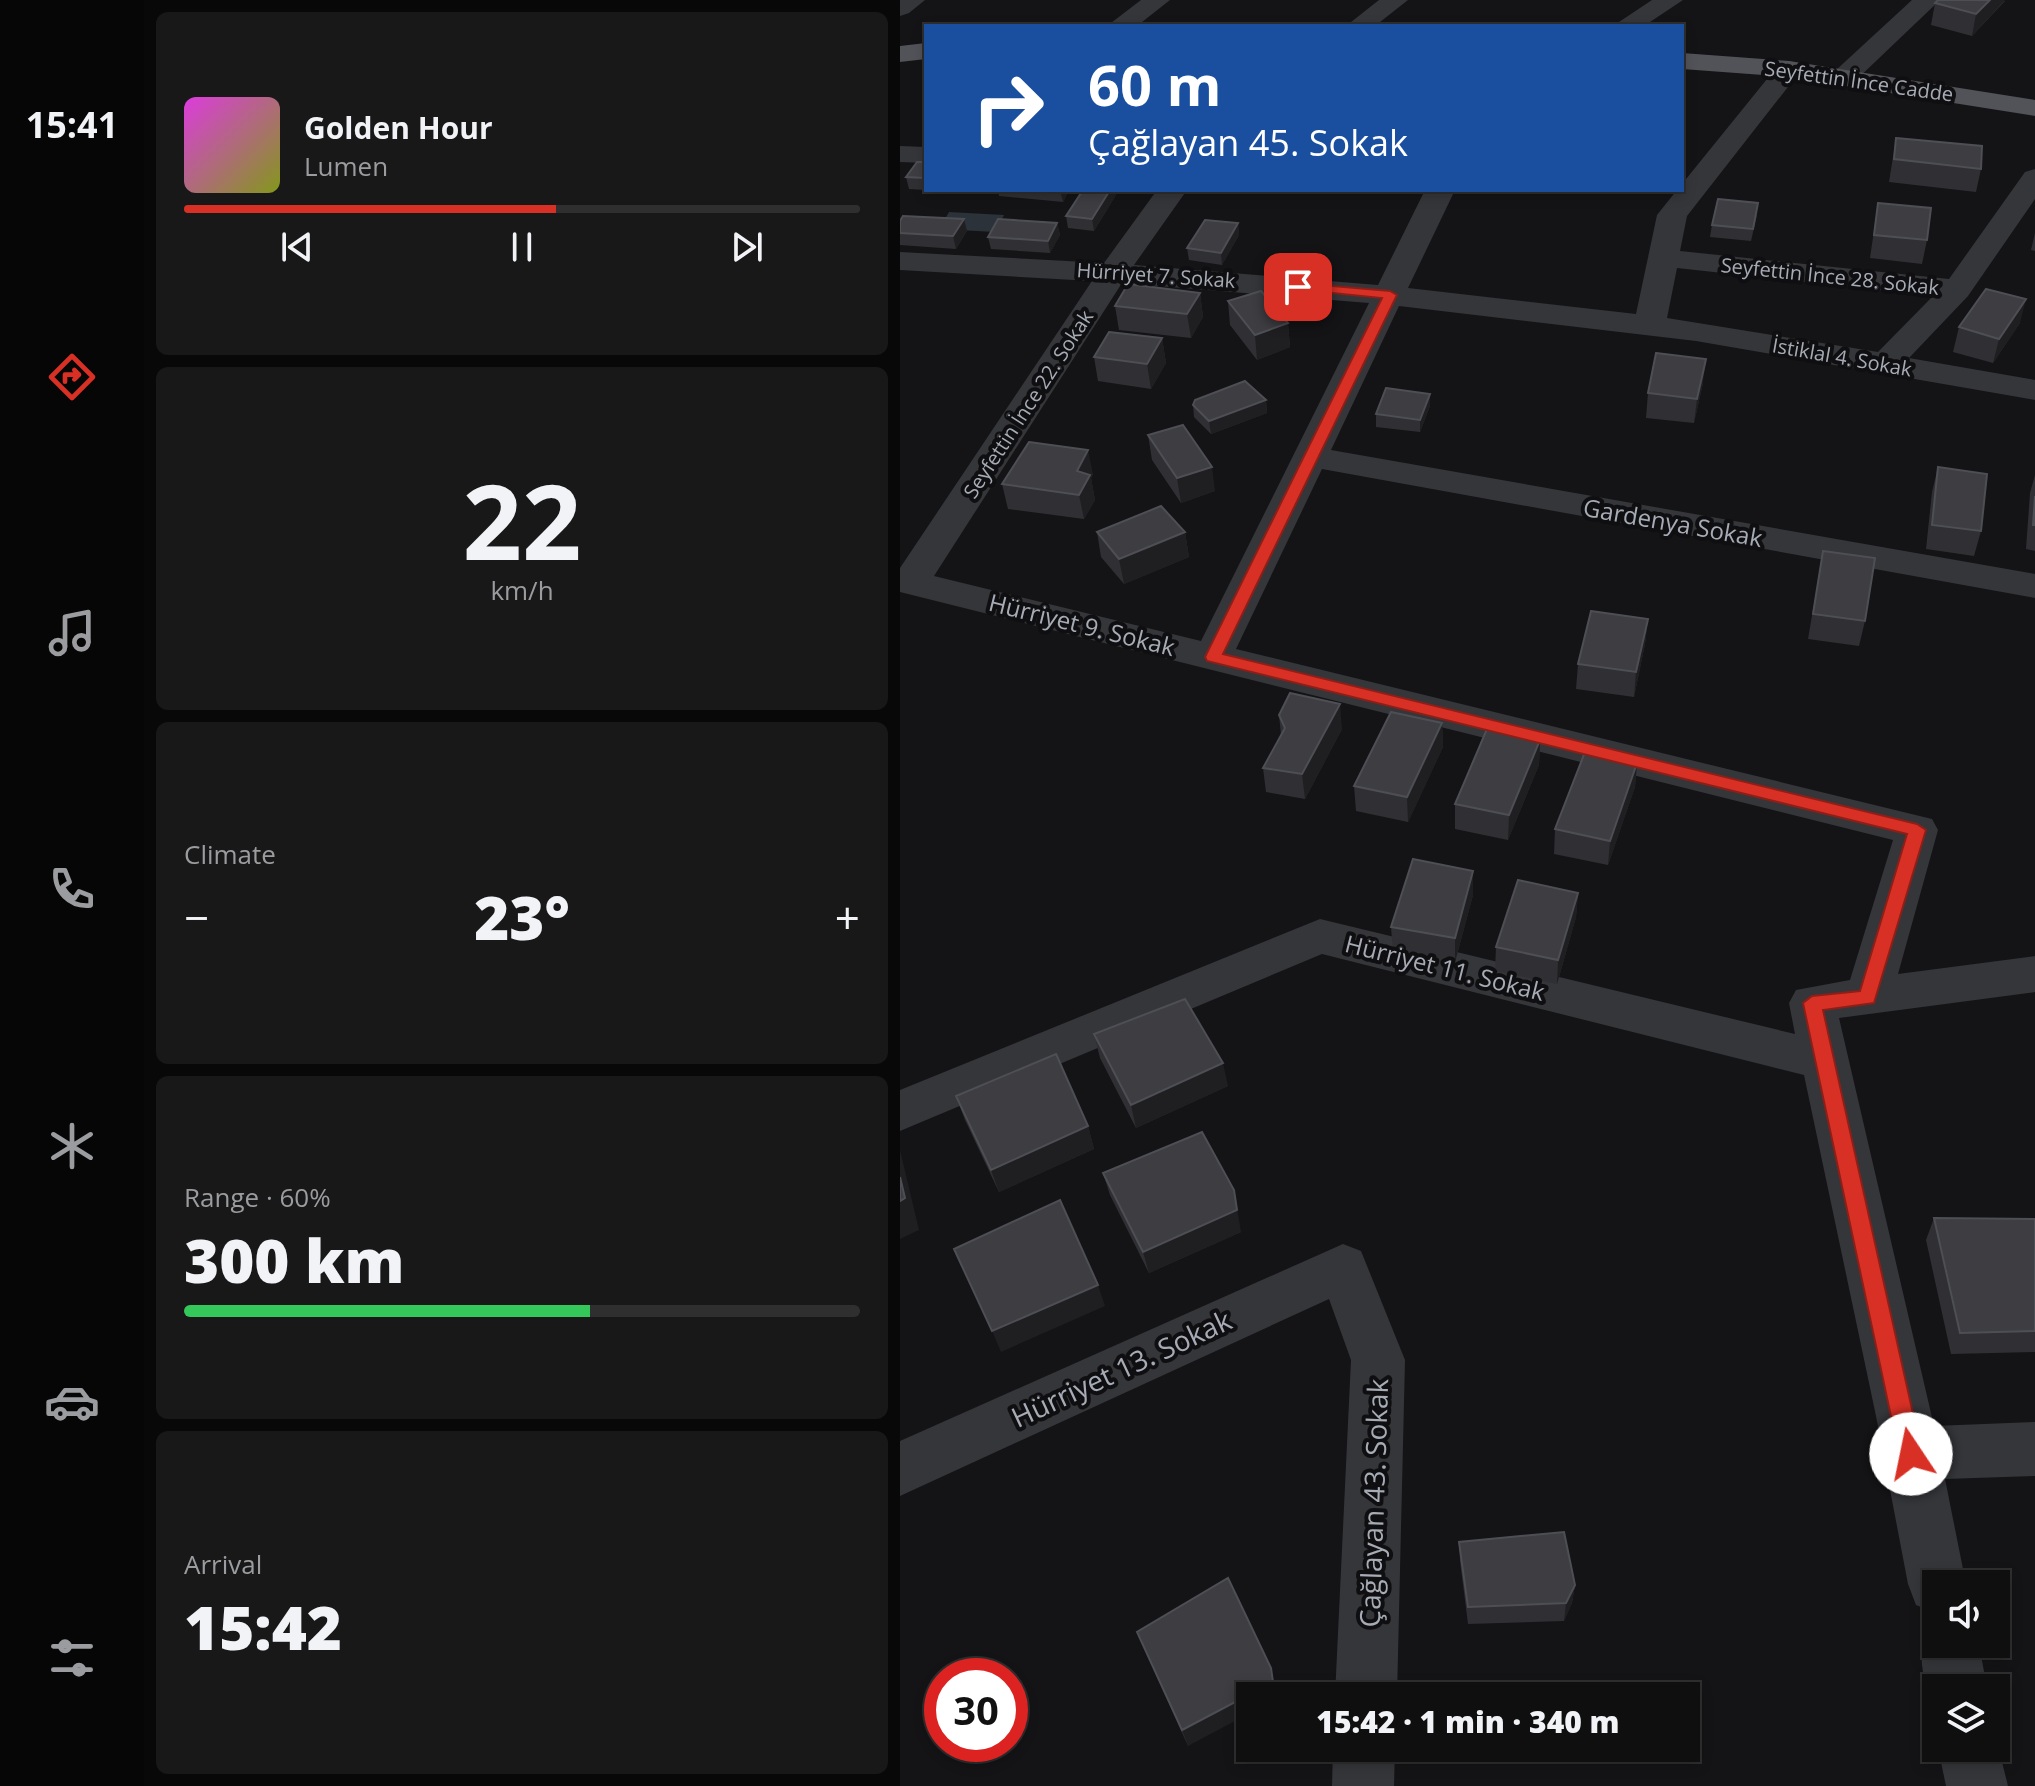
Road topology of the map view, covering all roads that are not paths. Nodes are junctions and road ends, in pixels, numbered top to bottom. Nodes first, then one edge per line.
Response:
1 (912, 0) edge
2 (1157, 0) edge
3 (1395, 0) edge
4 (1670, 0) edge
5 (1927, 0) edge
6 (900, 8) edge
7 (1123, 24) edge
8 (1362, 24) edge
9 (1629, 24) edge
10 (924, 51) edge
11 (900, 54) edge
12 (1684, 61) edge
13 (1789, 69) junction
14 (1844, 77) junction
15 (2035, 108) edge
16 (900, 154) edge
17 (924, 155) edge
18 (2035, 178) edge
19 (1171, 192) edge
20 (1439, 192) edge
21 (1664, 258) junction
22 (900, 261) edge
23 (1114, 271) junction
24 (1957, 289) junction
25 (1390, 295) junction
26 (1650, 325) junction
27 (1885, 364) junction
28 (2035, 390) edge
29 (1311, 457) junction
30 (907, 580) edge
31 (2035, 586) edge
32 (1213, 657) junction
33 (2035, 974) edge
34 (1868, 998) junction
35 (1825, 1061) junction
36 (900, 1111) edge
37 (1343, 1267) joint
38 (2035, 1449) edge
39 (1911, 1454) junction
40 (900, 1469) edge
41 (1934, 1570) edge
42 (1366, 1682) edge
43 (1364, 1762) edge
44 (1972, 1762) edge
45 (1363, 1786) edge
46 (1977, 1786) edge

1 - 6 street
2 - 7 street
3 - 8 street
4 - 9 street
5 - 14 street
10 - 11 main road
12 - 13 main road, Seyfettin İnce Cadde
13 - 14 main road, Seyfettin İnce Cadde
13 - 21 street
14 - 15 main road, Seyfettin İnce Cadde
16 - 17 street
18 - 24 street, Seyfettin İnce 28. Sokak
19 - 23 street, Seyfettin İnce 22. Sokak
20 - 25 street
21 - 24 street, Seyfettin İnce 28. Sokak
21 - 26 street
22 - 23 street, Hürriyet 7. Sokak
23 - 25 street, Hürriyet 7. Sokak
23 - 30 street, Seyfettin İnce 22. Sokak
24 - 27 street
25 - 26 street, Hürriyet 7. Sokak
25 - 29 street
26 - 27 street, İstiklal 4. Sokak
27 - 28 street, İstiklal 4. Sokak
29 - 31 street, Gardenya Sokak
29 - 32 street
30 - 32 street, Hürriyet 9. Sokak
32 - 34 street, Hürriyet 9. Sokak
33 - 34 street
34 - 35 street
35 - 36 street, Hürriyet 11. Sokak
35 - 39 street
37 - 40 street, Hürriyet 13. Sokak
37 - 42 street, Çağlayan 43. Sokak
38 - 39 street
39 - 41 street
43 - 45 street
44 - 46 street

